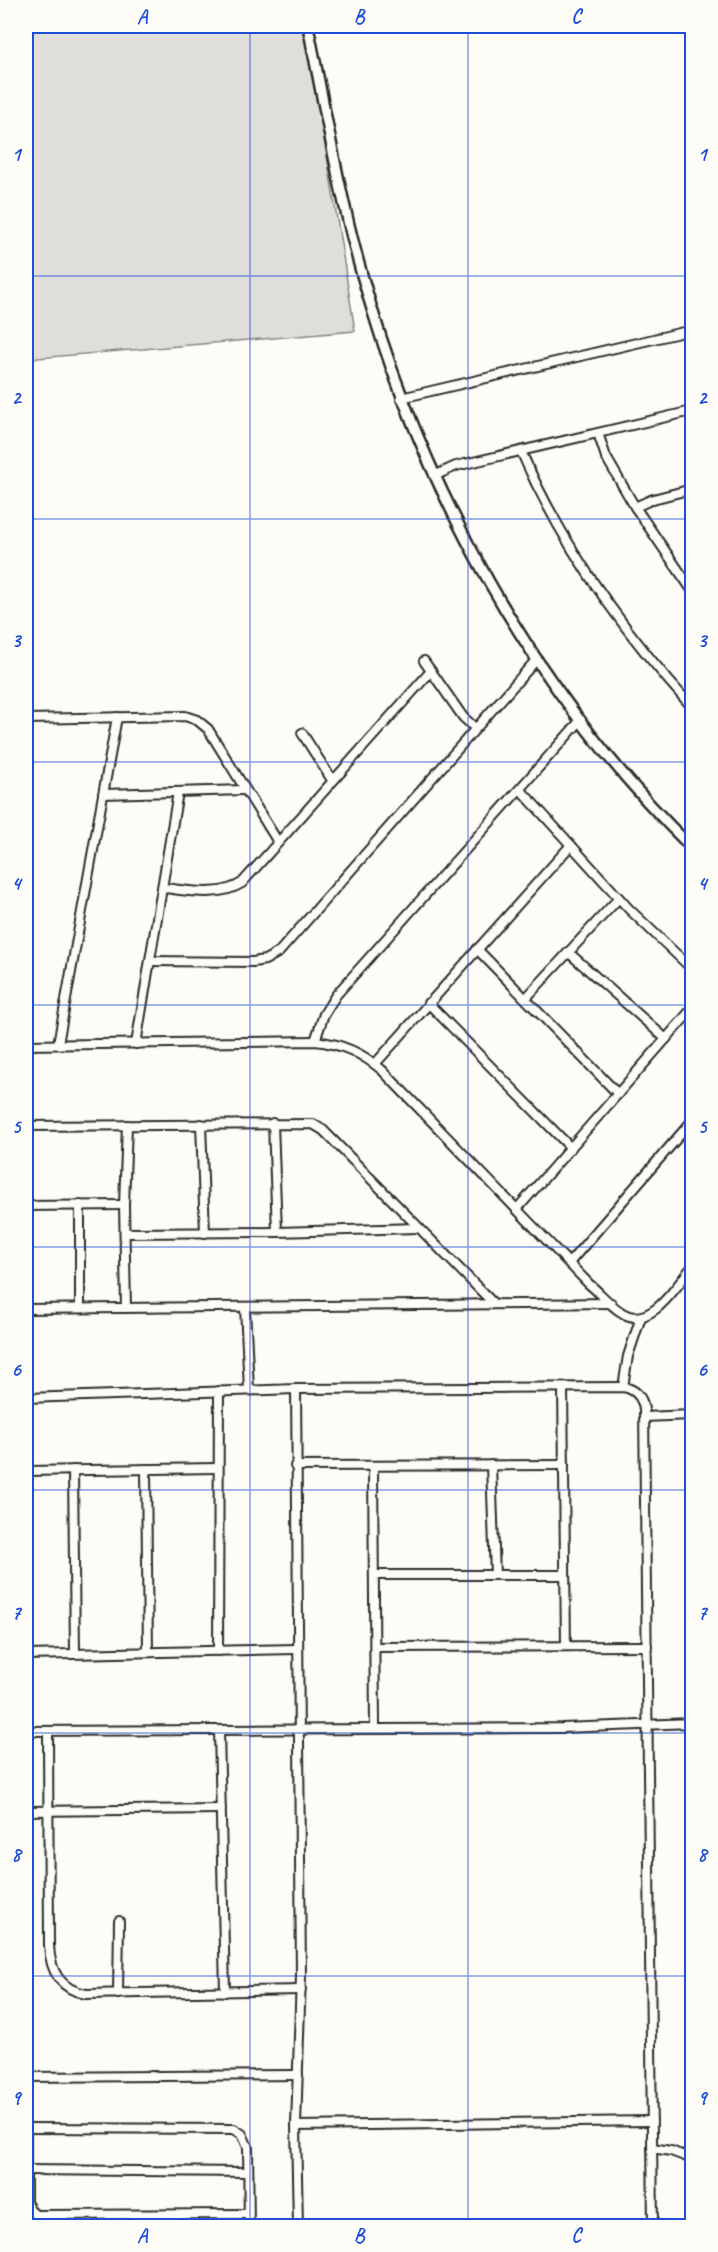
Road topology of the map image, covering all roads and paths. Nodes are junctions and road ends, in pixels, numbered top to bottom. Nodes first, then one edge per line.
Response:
1 (308, 26) edge
2 (693, 330) edge
3 (401, 398) junction
4 (693, 411) edge
5 (597, 433) junction
6 (521, 451) junction
7 (434, 476) junction
8 (693, 489) edge
9 (635, 507) junction
10 (693, 590) edge
11 (537, 659) junction
12 (424, 661) dead end
13 (431, 671) junction
14 (693, 707) edge
15 (117, 717) junction
16 (26, 719) edge
17 (581, 720) junction
18 (475, 728) junction
19 (302, 733) dead end
20 (332, 780) junction
21 (520, 789) junction
22 (245, 790) junction
23 (178, 792) junction
24 (103, 794) junction
25 (278, 842) junction
26 (571, 845) junction
27 (693, 848) edge
28 (162, 888) junction
29 (619, 898) junction
30 (477, 949) junction
31 (568, 952) junction
32 (150, 962) junction
33 (693, 969) edge
34 (526, 998) junction
35 (428, 1003) junction
36 (693, 1009) edge
37 (666, 1039) junction
38 (315, 1041) junction
39 (58, 1044) junction
40 (136, 1044) junction
41 (26, 1045) edge
42 (375, 1064) junction
43 (618, 1094) junction
44 (693, 1121) edge
45 (273, 1123) junction
46 (201, 1124) junction
47 (127, 1125) junction
48 (26, 1126) edge
49 (571, 1148) junction
50 (80, 1205) junction
51 (124, 1205) junction
52 (26, 1206) edge
53 (517, 1209) junction
54 (418, 1228) junction
55 (277, 1232) junction
56 (126, 1233) junction
57 (205, 1233) junction
58 (569, 1263) junction
59 (693, 1267) edge
60 (610, 1303) junction
61 (494, 1304) junction
62 (245, 1307) junction
63 (81, 1308) junction
64 (126, 1308) junction
65 (26, 1309) edge
66 (641, 1317) junction
67 (622, 1387) junction
68 (563, 1388) junction
69 (296, 1389) junction
70 (249, 1390) junction
71 (219, 1391) junction
72 (26, 1398) edge
73 (693, 1415) edge
74 (644, 1417) junction
75 (491, 1465) junction
76 (564, 1465) junction
77 (295, 1466) junction
78 (374, 1466) junction
79 (217, 1468) junction
80 (146, 1469) junction
81 (73, 1470) junction
82 (26, 1471) edge
83 (374, 1575) junction
84 (495, 1575) junction
85 (565, 1575) junction
86 (566, 1646) junction
87 (648, 1646) junction
88 (375, 1647) junction
89 (297, 1649) junction
90 (218, 1650) junction
91 (148, 1652) junction
92 (75, 1654) junction
93 (26, 1655) edge
94 (693, 1723) edge
95 (649, 1724) junction
96 (298, 1729) junction
97 (375, 1729) junction
98 (26, 1731) edge
99 (48, 1731) junction
100 (219, 1731) junction
101 (221, 1809) junction
102 (26, 1811) edge
103 (48, 1811) junction
104 (119, 1921) dead end
105 (301, 1990) junction
106 (225, 1992) junction
107 (118, 1994) junction
108 (298, 2075) junction
109 (26, 2077) edge
110 (652, 2121) junction
111 (296, 2126) junction
112 (26, 2128) edge
113 (652, 2148) junction
114 (693, 2159) edge
115 (26, 2170) edge
116 (248, 2172) junction
117 (249, 2214) junction
118 (249, 2226) edge
119 (298, 2226) edge
120 (653, 2226) edge

1 - 3 street
2 - 3 street
3 - 7 street
4 - 5 street
5 - 6 street
5 - 9 street
6 - 7 street
6 - 14 street
7 - 11 street
8 - 9 street
9 - 10 street
11 - 17 street
11 - 18 street
12 - 13 street
13 - 18 street
13 - 20 street
15 - 16 street
15 - 22 street
15 - 24 street
17 - 21 street
17 - 27 street
18 - 32 street
19 - 20 street
20 - 25 street
21 - 26 street
21 - 38 street
22 - 23 street
22 - 25 street
23 - 24 street
23 - 28 street
24 - 39 street
25 - 28 street
26 - 29 street
26 - 30 street
28 - 32 street
29 - 31 street
29 - 33 street
30 - 34 street
30 - 35 street
31 - 34 street
31 - 37 street
32 - 40 street
34 - 43 street
35 - 42 street
35 - 49 street
36 - 37 street
37 - 43 street
38 - 40 street
38 - 42 street
39 - 40 street
39 - 41 street
42 - 53 street
43 - 49 street
44 - 58 street
45 - 46 street
45 - 54 street
45 - 55 street
46 - 47 street
46 - 57 street
47 - 48 street
47 - 51 street
49 - 53 street
50 - 51 street
50 - 52 street
50 - 63 street
51 - 56 street
53 - 58 street
54 - 55 street
54 - 61 street
55 - 57 street
56 - 57 street
56 - 64 street
58 - 60 street
59 - 66 street
60 - 61 street
60 - 66 street
61 - 62 street
62 - 64 street
62 - 70 street
63 - 64 street
63 - 65 street
66 - 67 street
67 - 68 street
67 - 74 street
68 - 69 street
68 - 76 street
69 - 70 street
69 - 77 street
70 - 71 street
71 - 72 street
71 - 79 street
73 - 74 street
74 - 87 street
75 - 76 street
75 - 78 street
75 - 84 street
76 - 85 street
77 - 78 street
77 - 89 street
78 - 83 street
79 - 80 street
79 - 90 street
80 - 81 street
80 - 91 street
81 - 82 street
81 - 92 street
83 - 84 street
83 - 88 street
84 - 85 street
85 - 86 street
86 - 87 street
86 - 88 street
87 - 95 street
88 - 97 street
89 - 90 street
89 - 96 street
90 - 91 street
91 - 92 street
92 - 93 street
94 - 95 street
95 - 97 street
95 - 110 street
96 - 97 street
96 - 100 street
96 - 105 street
98 - 99 street
99 - 100 street
99 - 103 street
100 - 101 street
101 - 103 street
101 - 106 street
102 - 103 street
103 - 107 street
104 - 107 street
105 - 106 street
105 - 108 street
106 - 107 street
108 - 109 street
108 - 111 street
110 - 111 street
110 - 113 street
111 - 119 street
112 - 115 street
112 - 116 street
113 - 114 street
113 - 120 street
115 - 116 street
115 - 117 street
116 - 117 street
117 - 118 street

